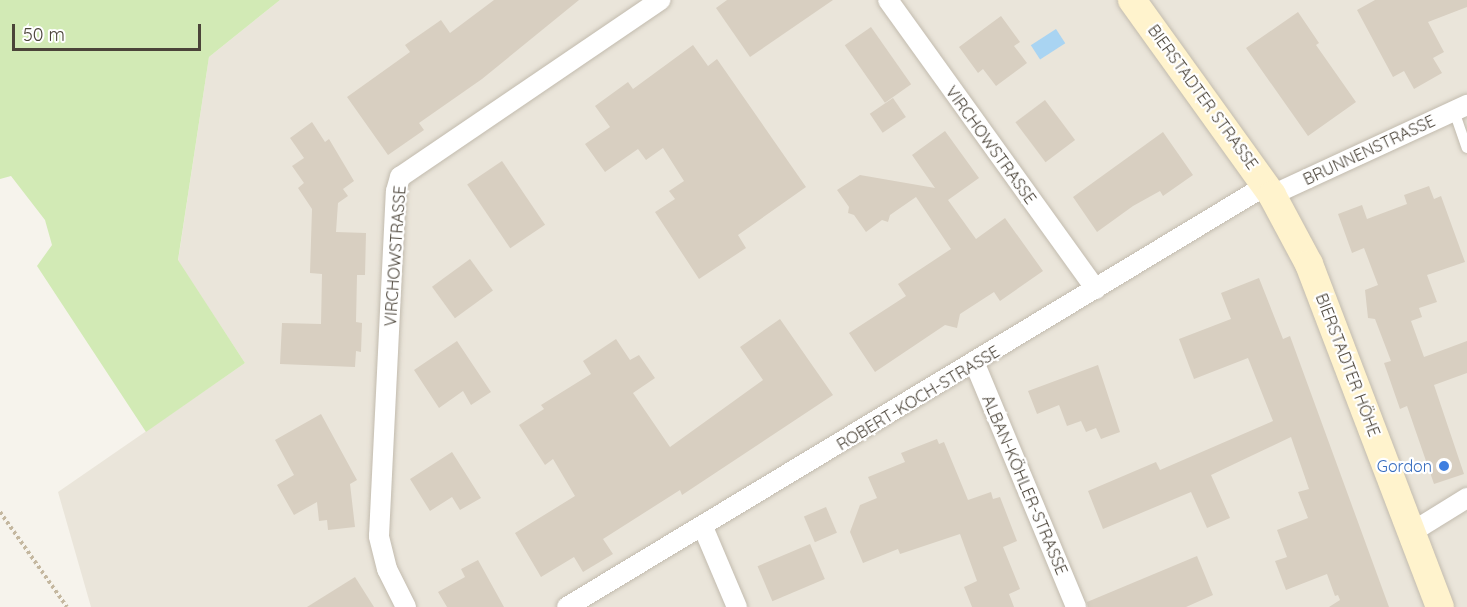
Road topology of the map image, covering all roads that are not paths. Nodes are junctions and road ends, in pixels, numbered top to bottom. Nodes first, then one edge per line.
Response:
1 (660, 0) edge
2 (888, 0) edge
3 (1132, 0) edge
4 (1460, 108) edge
5 (1467, 148) edge
6 (1269, 190) junction
7 (1096, 289) junction
8 (975, 364) junction
9 (1467, 498) edge
10 (703, 527) junction
11 (1412, 532) junction
12 (406, 607) edge
13 (567, 607) edge
14 (737, 607) edge
15 (1076, 607) edge
16 (1440, 607) edge

1 - 12 street, VIRCHOWSTRASSE
2 - 7 street, VIRCHOWSTRASSE
3 - 6 main road, BIERSTADTER STRASSE
4 - 5 lane
4 - 6 street, BRUNNENSTRASSE
6 - 7 street, ROBERT-KOCH-STRASSE
6 - 11 main road, BIERSTADTER HÖHE
7 - 8 street, ROBERT-KOCH-STRASSE
8 - 10 street, ROBERT-KOCH-STRASSE
8 - 15 street, ALBAN-KÖHLER-STRASSE
9 - 11 street
10 - 13 street, ROBERT-KOCH-STRASSE
10 - 14 street
11 - 16 main road, BIERSTADTER HÖHE

